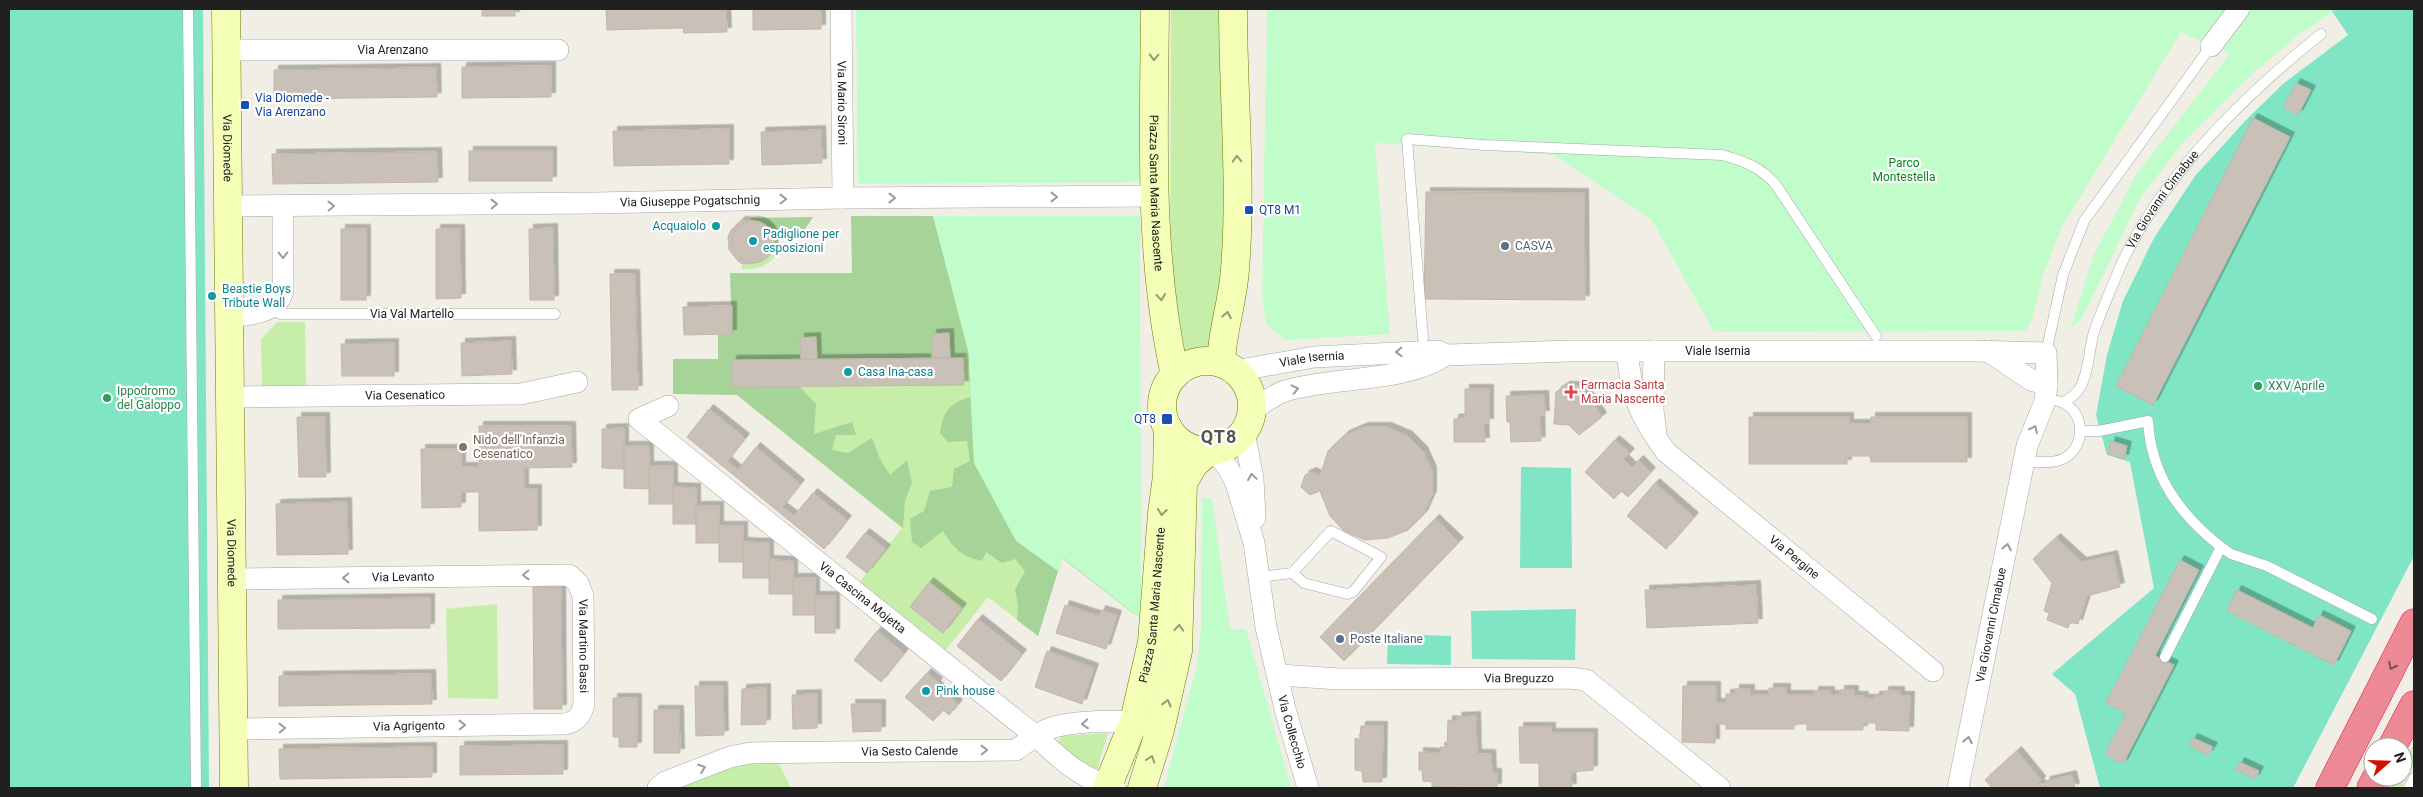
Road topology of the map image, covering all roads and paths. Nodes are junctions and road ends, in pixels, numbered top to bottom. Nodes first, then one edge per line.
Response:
1 (188, 9) edge
2 (226, 9) edge
3 (840, 9) edge
4 (1155, 9) edge
5 (1233, 9) edge
6 (2239, 9) edge
7 (2321, 34) dead end
8 (2211, 46) joint
9 (227, 50) junction
10 (558, 50) dead end
11 (1153, 196) junction
12 (843, 198) junction
13 (228, 206) junction
14 (283, 206) junction
15 (270, 307) junction
16 (555, 314) dead end
17 (231, 316) junction
18 (1876, 336) dead end
19 (1423, 338) dead end
20 (1988, 351) junction
21 (1627, 352) junction
22 (1654, 352) junction
23 (2046, 353) junction
24 (1447, 355) junction
25 (1228, 367) junction
26 (1175, 375) junction
27 (577, 382) dead end
28 (2052, 395) junction
29 (231, 397) junction
30 (668, 406) dead end
31 (1248, 421) junction
32 (1168, 428) junction
33 (2081, 430) junction
34 (1657, 440) junction
35 (1212, 451) junction
36 (2024, 462) junction
37 (1254, 543) junction
38 (2220, 547) junction
39 (1292, 573) junction
40 (1259, 577) junction
41 (574, 578) joint
42 (231, 579) junction
43 (2372, 619) dead end
44 (2414, 623) edge
45 (2165, 656) dead end
46 (1933, 672) dead end
47 (1279, 675) junction
48 (2414, 705) edge
49 (581, 715) joint
50 (1134, 721) junction
51 (233, 729) junction
52 (1160, 730) junction
53 (1036, 737) junction
54 (2397, 737) edge
55 (2414, 778) edge
56 (196, 788) edge
57 (234, 788) edge
58 (658, 788) edge
59 (1110, 788) edge
60 (1142, 788) edge
61 (1308, 788) edge
62 (1720, 788) edge
63 (1958, 788) edge
64 (2330, 788) edge
65 (2408, 788) edge

1 - 56 lane
2 - 9 street, Via Diomede
3 - 12 street, Via Mario Sironi
4 -> 11 street, Piazza Santa Maria Nascente
25 -> 5 street
6 - 8 street
7 - 28 lane, Via Giovanni Cimabue
8 - 23 lane, Via Giovanni Cimabue
9 - 10 street, Via Arenzano
9 - 13 street, Via Diomede
12 -> 11 street, Via Giuseppe Pogatschnig
11 -> 26 street, Piazza Santa Maria Nascente
14 -> 12 street, Via Giuseppe Pogatschnig
13 - 14 street, Via Giuseppe Pogatschnig
13 - 17 street, Via Diomede
14 -> 15 street
15 - 16 lane, Via Val Martello
15 - 17 street
17 - 29 street, Via Diomede
18 - 19 lane
20 - 22 street, Viale Isernia
20 - 23 street, Viale Isernia
20 - 28 street
21 - 22 street, Viale Isernia
21 - 24 street, Viale Isernia
21 - 34 street, Via Pergine
22 - 34 street
23 - 28 street, Via Giovanni Cimabue
24 -> 25 street, Viale Isernia
31 -> 24 street, Viale Isernia
25 - 26 street
25 - 31 street
26 - 32 street
27 - 29 street, Via Cesenatico
28 - 33 lane
36 -> 28 street, Via Giovanni Cimabue
29 - 42 street, Via Diomede
30 - 53 street, Via Cascina Mojetta
31 - 35 street
37 -> 31 street
32 - 35 street
32 -> 50 street, Piazza Santa Maria Nascente
33 - 36 lane
33 - 38 lane
34 - 46 street, Via Pergine
35 - 37 street
52 -> 35 street, Piazza Santa Maria Nascente
63 -> 36 street, Via Giovanni Cimabue
37 - 40 street
38 - 43 lane
38 - 45 lane
39 - 39 lane
39 - 40 lane
40 - 47 street
41 -> 42 street, Via Levanto
41 - 49 street, Via Martino Bassi
42 - 51 street, Via Diomede
44 -> 64 highway
47 - 61 street, Via Collecchio
47 - 62 street, Via Breguzzo
48 - 54 highway
51 -> 49 street, Via Agrigento
50 - 52 street, Via Sesto Calende
50 -> 53 street, Via Sesto Calende
50 - 59 street, Piazza Santa Maria Nascente
51 - 57 street, Via Diomede
60 -> 52 street, Piazza Santa Maria Nascente
58 -> 53 street, Via Sesto Calende
53 - 59 street, Via Cascina Mojetta
55 - 65 lane

